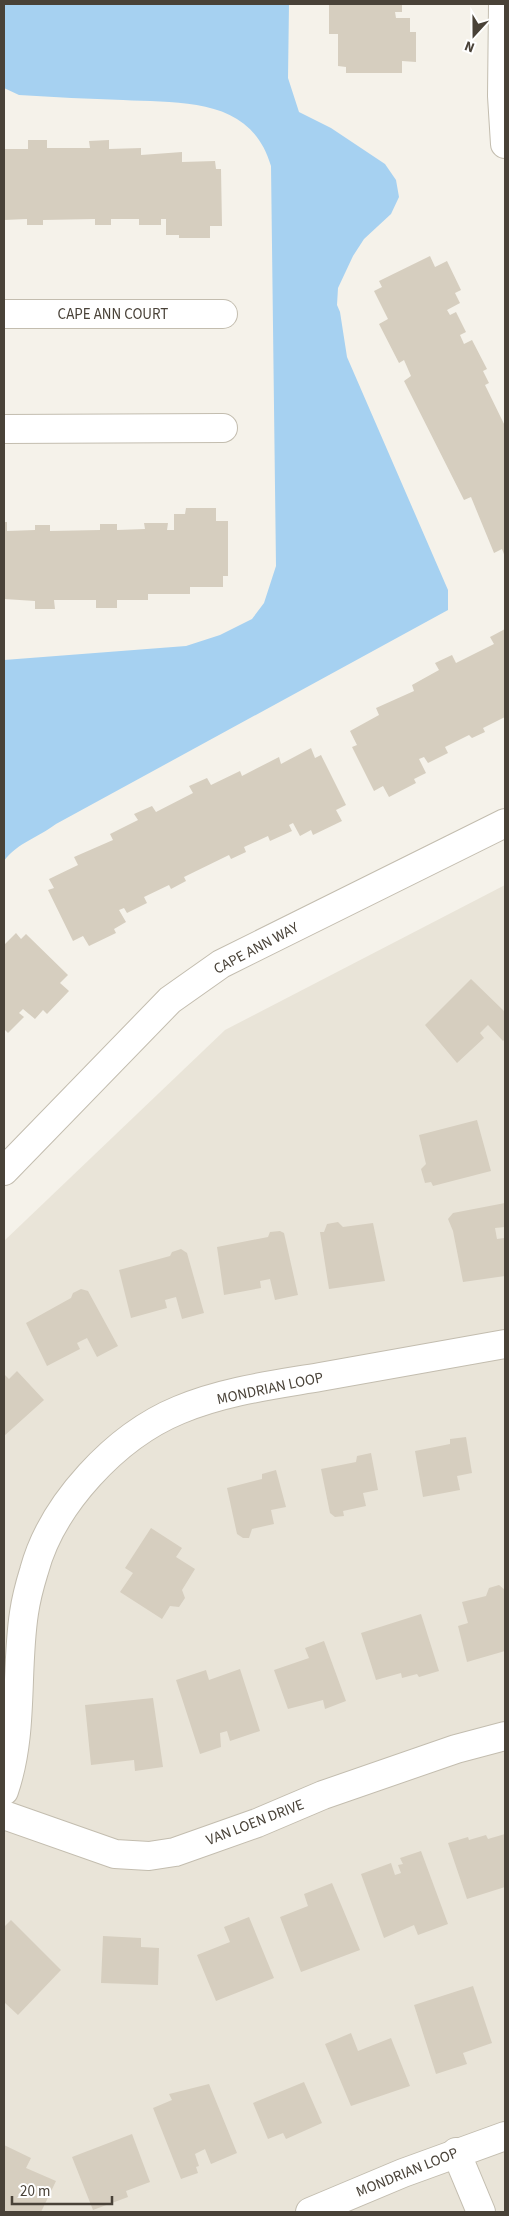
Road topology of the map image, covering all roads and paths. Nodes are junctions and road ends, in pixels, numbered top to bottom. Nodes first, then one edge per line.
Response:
1 (503, 4) edge
2 (504, 71) edge
3 (505, 144) edge
4 (4, 314) edge
5 (223, 314) dead end
6 (4, 428) edge
7 (223, 428) dead end
8 (505, 823) edge
9 (4, 1171) edge
10 (505, 1344) edge
11 (505, 1736) edge
12 (4, 1791) edge
13 (4, 1815) edge
14 (505, 2136) edge
15 (456, 2152) junction
16 (310, 2212) edge
17 (481, 2212) edge

1 - 2 street
2 - 3 street
4 - 5 street, CAPE ANN COURT
6 - 7 street
8 - 9 street, CAPE ANN WAY
10 - 12 street, MONDRIAN LOOP
11 - 13 street, VAN LOEN DRIVE
14 - 15 street, MONDRIAN LOOP
15 - 16 street, MONDRIAN LOOP
15 - 17 street

